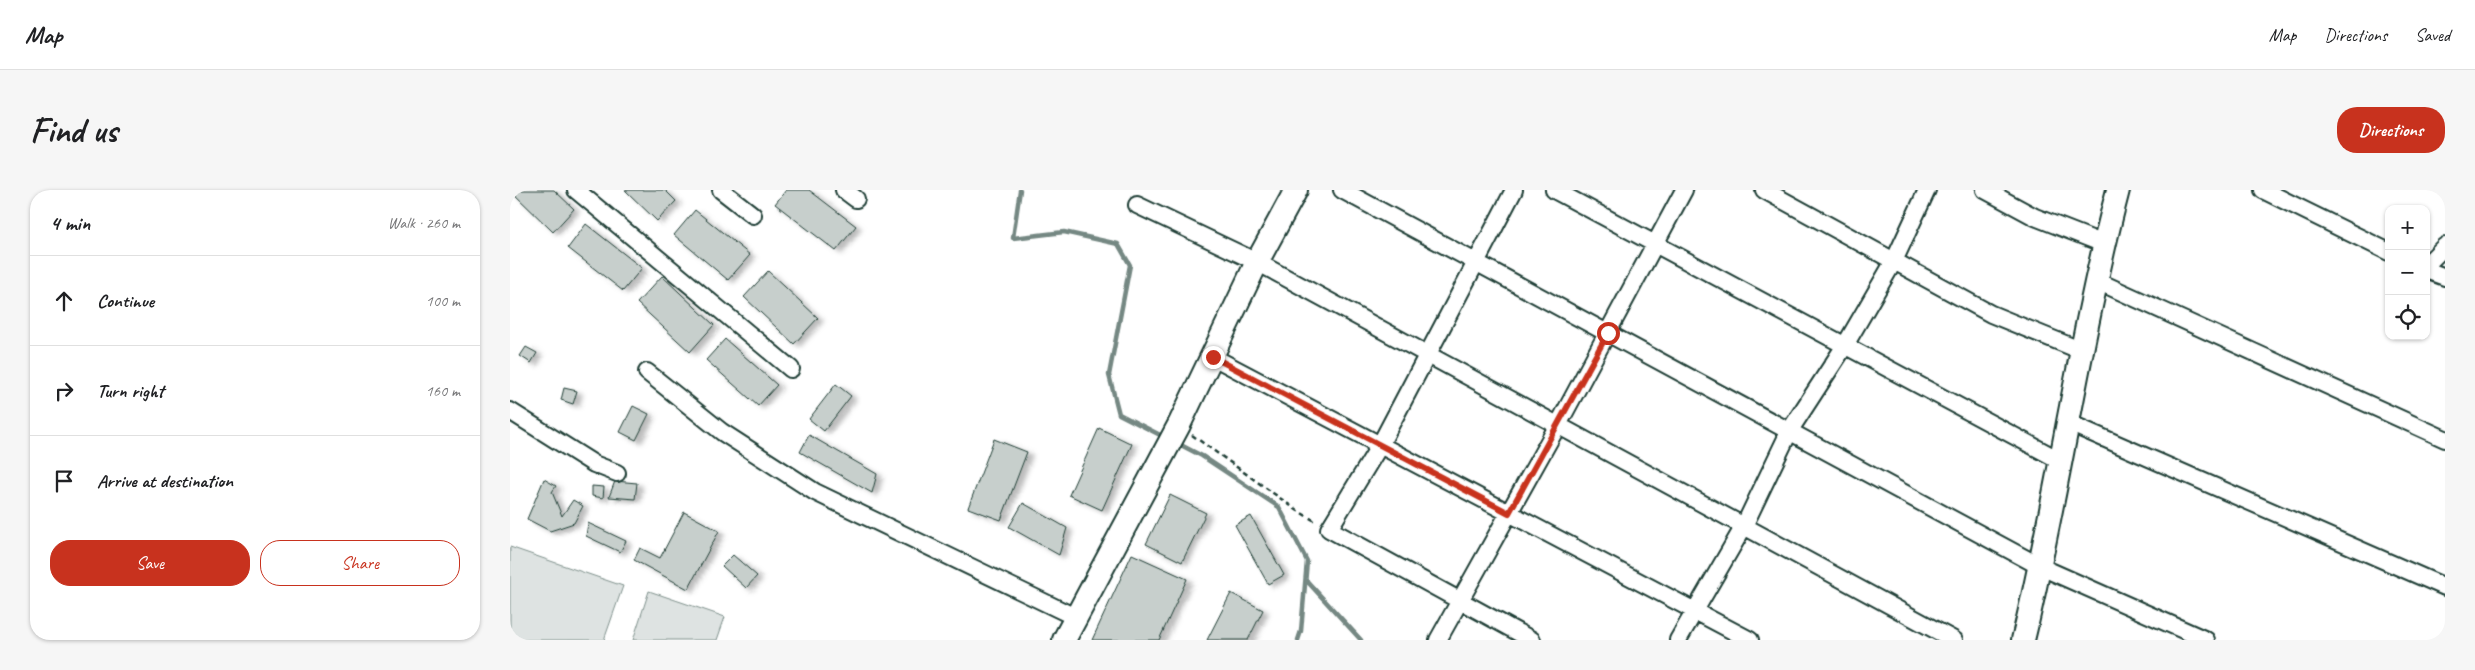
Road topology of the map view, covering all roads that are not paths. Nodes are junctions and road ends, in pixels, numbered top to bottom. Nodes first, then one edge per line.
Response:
1 (576, 190) edge
2 (721, 190) edge
3 (1296, 190) edge
4 (1342, 190) edge
5 (1514, 190) edge
6 (1554, 190) edge
7 (1684, 190) edge
8 (1764, 190) edge
9 (1927, 190) edge
10 (1985, 190) edge
11 (2118, 190) edge
12 (2264, 190) edge
13 (1137, 205) dead end
14 (753, 214) dead end
15 (1654, 244) junction
16 (2104, 244) junction
17 (2445, 246) edge
18 (2385, 250) edge
19 (1894, 261) junction
20 (2430, 261) edge
21 (1257, 262) junction
22 (1476, 262) junction
23 (2430, 271) edge
24 (2445, 277) edge
25 (2095, 280) junction
26 (1608, 333) junction
27 (1844, 347) junction
28 (2082, 351) junction
29 (1428, 355) junction
30 (1213, 357) junction
31 (791, 369) dead end
32 (647, 372) dead end
33 (510, 411) edge
34 (2069, 423) junction
35 (1558, 425) junction
36 (1790, 430) junction
37 (2445, 439) edge
38 (1380, 444) junction
39 (2061, 461) junction
40 (617, 472) dead end
41 (1509, 513) junction
42 (1744, 526) junction
43 (2041, 567) junction
44 (2445, 586) edge
45 (1459, 600) junction
46 (1694, 610) junction
47 (1075, 617) junction
48 (1064, 640) edge
49 (1438, 640) edge
50 (1532, 640) edge
51 (1678, 640) edge
52 (1750, 640) edge
53 (1954, 640) edge
54 (2024, 640) edge
55 (2206, 640) edge

1 - 31 street
2 - 14 street
3 - 21 street
4 - 22 street
5 - 22 street
6 - 15 street
7 - 15 street
8 - 19 street
9 - 19 street
10 - 16 street
11 - 16 street
12 - 18 street
13 - 21 street
15 - 26 street
15 - 27 street
16 - 25 street
17 - 20 street
19 - 27 street
19 - 28 street
21 - 29 street
21 - 30 street
22 - 26 street
22 - 29 street
23 - 24 street
25 - 28 street
25 - 37 street
26 - 35 street
26 - 36 street
27 - 36 street
27 - 39 street
28 - 34 street
29 - 35 street
29 - 38 street
30 - 38 street
30 - 47 street
32 - 47 street
33 - 40 street
34 - 39 street
34 - 44 street
35 - 41 street
35 - 42 street
36 - 42 street
36 - 43 street
38 - 41 street
38 - 45 street
39 - 43 street
41 - 45 street
41 - 46 street
42 - 46 street
42 - 53 street
43 - 54 street
43 - 55 street
45 - 49 street
45 - 50 street
46 - 51 street
46 - 52 street
47 - 48 street

